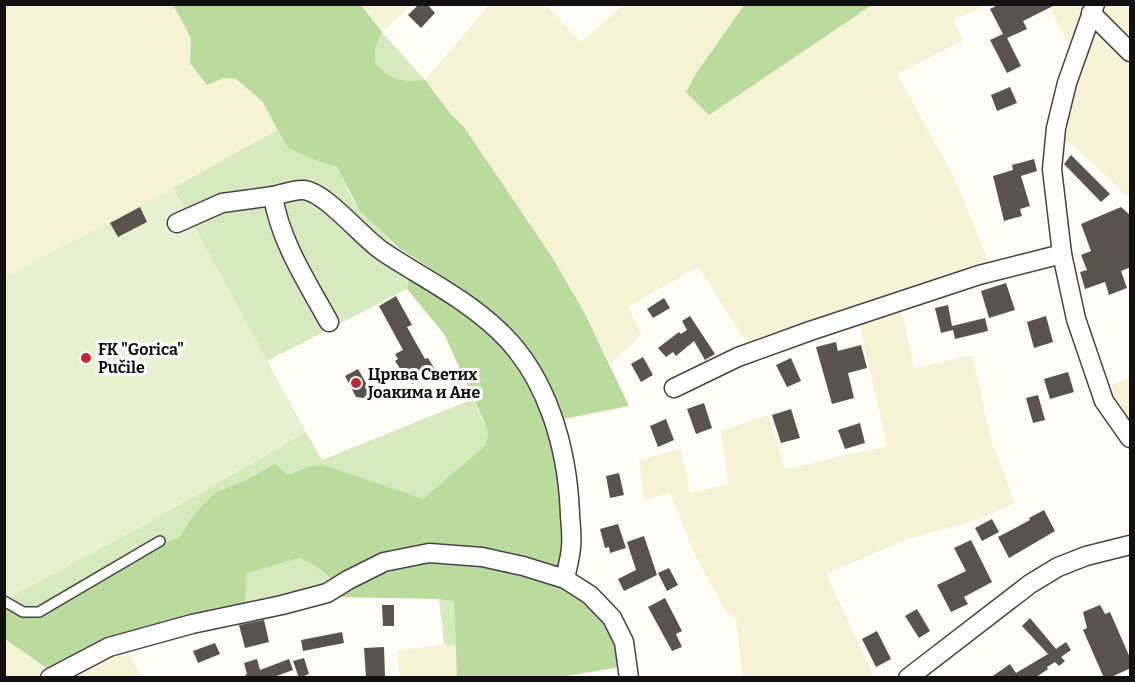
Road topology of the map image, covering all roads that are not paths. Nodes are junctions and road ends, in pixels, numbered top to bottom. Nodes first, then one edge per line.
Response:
1 (1093, 9) edge
2 (1131, 52) edge
3 (273, 196) junction
4 (177, 223) dead end
5 (1062, 254) junction
6 (329, 322) dead end
7 (674, 388) dead end
8 (1131, 438) edge
9 (160, 541) dead end
10 (1131, 545) edge
11 (565, 579) junction
12 (4, 601) edge
13 (50, 678) edge
14 (628, 678) edge
15 (908, 678) edge

1 - 2 street
1 - 5 street
3 - 4 street
3 - 6 street
3 - 11 street
5 - 7 street
5 - 8 street
9 - 12 lane
10 - 15 street
11 - 13 street
11 - 14 street

